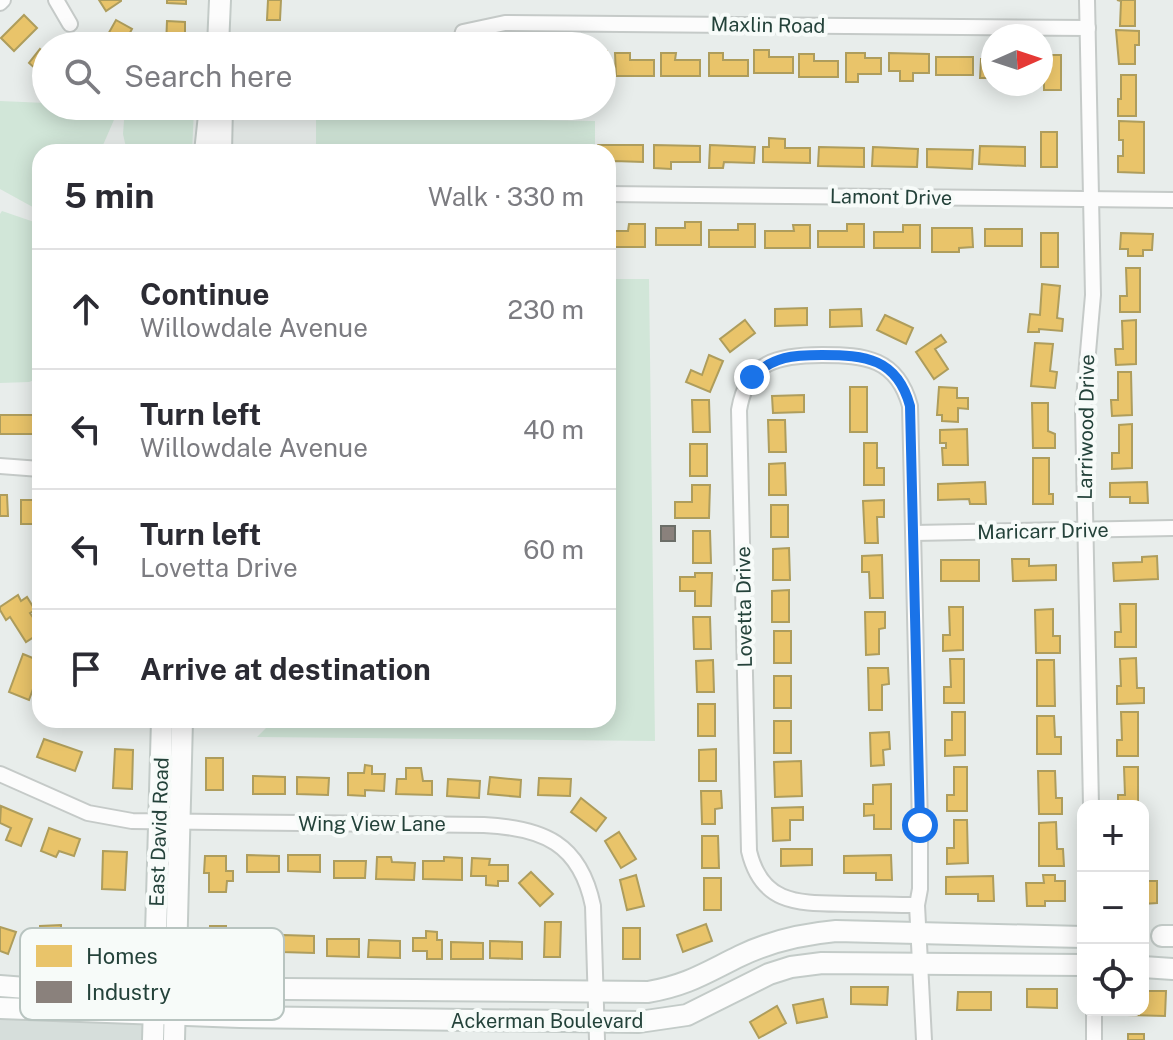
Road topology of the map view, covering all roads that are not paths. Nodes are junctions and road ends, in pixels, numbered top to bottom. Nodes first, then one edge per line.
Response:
1 (56, 0) edge
2 (220, 0) edge
3 (1087, 0) edge
4 (70, 24) dead end
5 (1088, 28) junction
6 (219, 32) edge
7 (463, 32) edge
8 (208, 120) edge
9 (222, 120) edge
10 (206, 144) edge
11 (221, 144) edge
12 (616, 194) edge
13 (1091, 200) junction
14 (1173, 200) edge
15 (0, 466) edge
16 (32, 468) edge
17 (1173, 528) edge
18 (1085, 531) junction
19 (914, 533) junction
20 (163, 728) edge
21 (181, 728) edge
22 (0, 774) edge
23 (1091, 800) edge
24 (169, 823) junction
25 (917, 905) junction
26 (160, 928) edge
27 (173, 928) edge
28 (919, 933) junction
29 (1077, 937) edge
30 (922, 963) junction
31 (1077, 965) edge
32 (1149, 967) edge
33 (1173, 969) edge
34 (0, 986) edge
35 (20, 988) edge
36 (284, 989) edge
37 (595, 993) junction
38 (0, 1008) edge
39 (20, 1009) edge
40 (1094, 1016) edge
41 (284, 1018) edge
42 (154, 1020) edge
43 (175, 1020) edge
44 (596, 1031) edge
45 (153, 1040) edge
46 (174, 1040) edge
47 (924, 1040) edge
48 (1094, 1040) edge

1 - 4 street
2 - 6 street
3 - 5 street, Larriwood Drive
5 - 7 street, Maxlin Road
5 - 13 street, Larriwood Drive
8 - 10 street
9 - 11 street
12 - 13 street, Lamont Drive
13 - 14 street, Lamont Drive
13 - 18 street, Larriwood Drive
15 - 16 street
17 - 18 street, Maricarr Drive
18 - 19 street, Maricarr Drive
18 - 23 street, Larriwood Drive
19 - 25 street, Lovetta Drive
19 - 25 street, Lovetta Drive
20 - 24 street, East David Road
21 - 24 street, East David Road
22 - 24 street, Wing View Lane
24 - 26 street, East David Road
24 - 27 street, East David Road
24 - 37 street, Wing View Lane
25 - 28 street, Lovetta Drive
28 - 29 street, Ackerman Boulevard
28 - 30 street, Lovetta Drive
28 - 37 street, Ackerman Boulevard
30 - 31 street, Ackerman Boulevard
30 - 44 street, Ackerman Boulevard
30 - 47 street, Lovetta Drive
32 - 33 street
34 - 35 street, Ackerman Boulevard
36 - 37 street, Ackerman Boulevard
37 - 44 street, Wing View Lane
38 - 39 street, Ackerman Boulevard
40 - 48 street
41 - 44 street, Ackerman Boulevard
42 - 45 street, East David Road
43 - 46 street, East David Road

